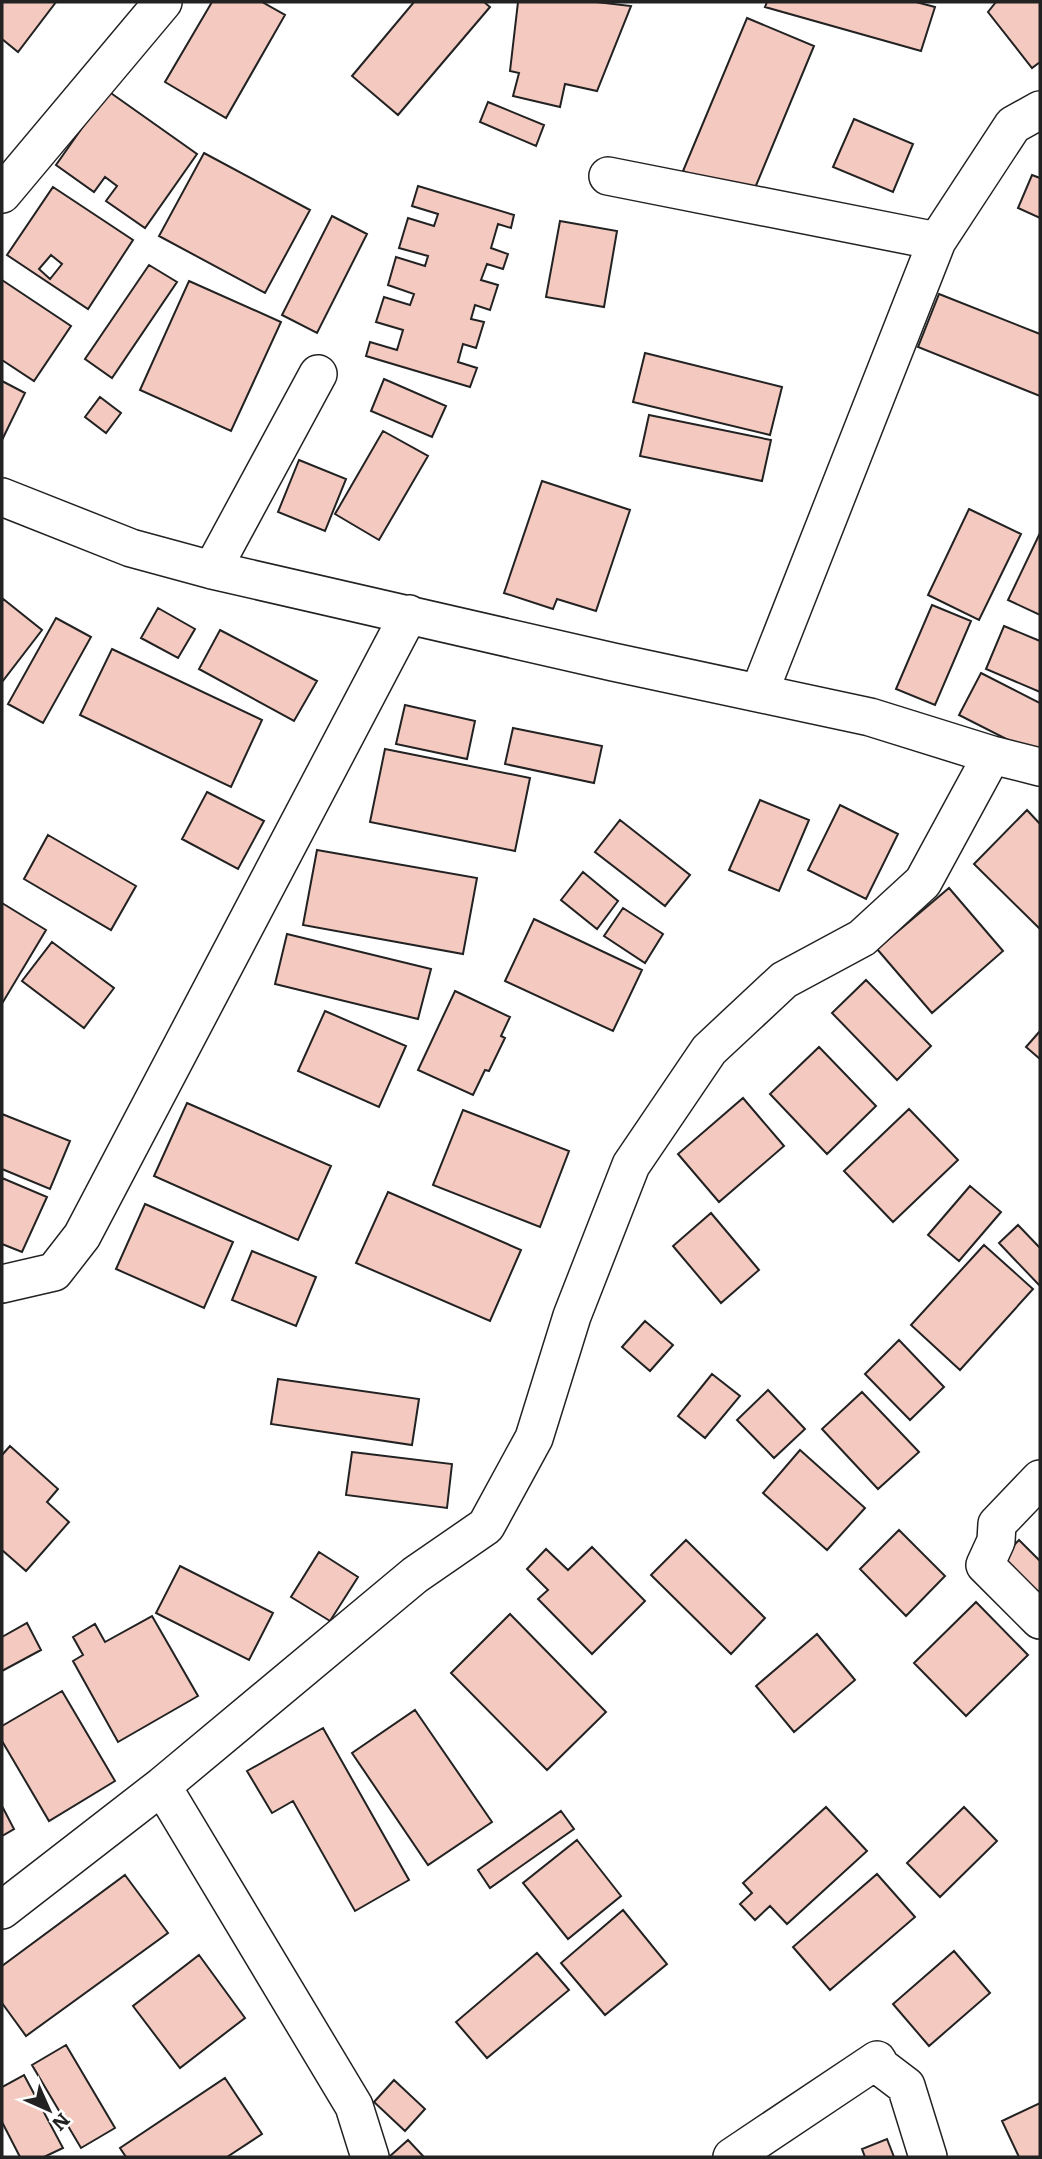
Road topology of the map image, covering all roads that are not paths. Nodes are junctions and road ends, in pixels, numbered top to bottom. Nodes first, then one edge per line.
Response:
1 (163, 2) edge
2 (1040, 110) edge
3 (608, 176) dead end
4 (2, 194) edge
5 (937, 240) junction
6 (318, 374) dead end
7 (2, 497) edge
8 (212, 570) junction
9 (409, 614) junction
10 (759, 693) junction
11 (992, 755) junction
12 (1040, 767) edge
13 (2, 1284) edge
14 (1040, 1479) edge
15 (1040, 1620) edge
16 (162, 1787) junction
17 (2, 1910) edge
18 (370, 2157) edge
19 (732, 2157) edge
20 (928, 2157) edge

1 - 4 street
2 - 5 street
3 - 5 street
5 - 10 street
6 - 8 street
7 - 8 street
8 - 9 street
9 - 10 street
9 - 13 street
10 - 11 street
11 - 12 street
11 - 16 street
14 - 15 street
16 - 17 street
16 - 18 street
19 - 20 street

